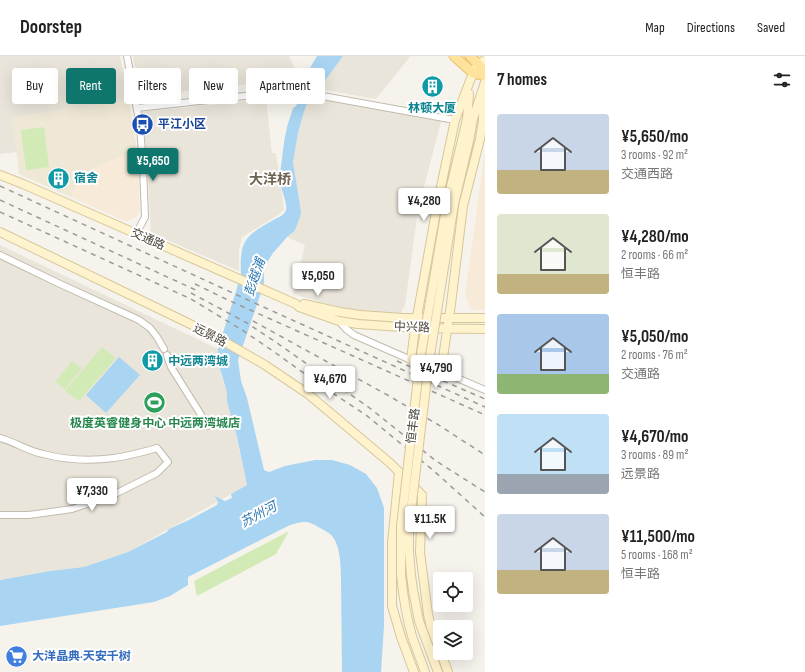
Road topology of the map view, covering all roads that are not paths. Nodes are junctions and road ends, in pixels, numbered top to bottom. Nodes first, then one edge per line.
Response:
1 (127, 56) edge
2 (454, 56) edge
3 (470, 56) edge
4 (482, 62) edge
5 (473, 73) junction
6 (485, 75) edge
7 (469, 85) junction
8 (484, 85) edge
9 (137, 108) junction
10 (455, 120) junction
11 (0, 175) edge
12 (450, 204) junction
13 (0, 232) edge
14 (136, 234) junction
15 (0, 255) edge
16 (296, 304) junction
17 (340, 312) joint
18 (417, 318) junction
19 (449, 318) junction
20 (485, 318) edge
21 (339, 321) junction
22 (415, 328) junction
23 (447, 328) junction
24 (485, 329) edge
25 (411, 360) junction
26 (441, 371) junction
27 (485, 390) edge
28 (208, 426) dead end
29 (0, 438) edge
30 (399, 472) junction
31 (0, 515) edge
32 (433, 633) edge
33 (443, 660) edge
34 (414, 672) edge
35 (425, 672) edge
36 (438, 672) edge
37 (448, 672) edge

1 - 9 street
2 - 5 main road
3 - 4 main road
4 - 5 main road, 恒丰路
4 - 6 main road
5 - 6 main road
5 - 7 main road, 恒丰路
7 - 10 main road, 恒丰路
7 - 12 main road, 恒丰路
8 - 12 main road, 恒丰路
8 - 19 main road, 恒丰路
9 - 10 street
9 - 14 street
10 - 18 main road, 恒丰路
11 - 14 main road, 交通路
12 - 35 main road, 恒丰路, bridge
12 - 36 main road, 恒丰路, bridge
13 - 30 main road, 远景路
14 - 16 main road, 交通路
15 - 28 street
16 - 17 main road, 交通路
16 - 21 main road, 交通路
17 - 18 main road, 中兴路
18 - 19 main road, 中兴路
18 - 22 main road, 恒丰路
19 - 20 main road, 中兴路
19 - 23 main road, 恒丰路
21 - 22 main road, 中兴路
21 - 25 street, 交通路
22 - 23 main road, 中兴路
22 - 25 main road, 恒丰路
23 - 24 main road, 中兴路
23 - 26 main road, 恒丰路
25 - 26 street, 交通路
26 - 27 street, 交通路
29 - 31 street
30 - 32 main road, 远景路
30 - 34 main road
33 - 37 main road, 远景路

